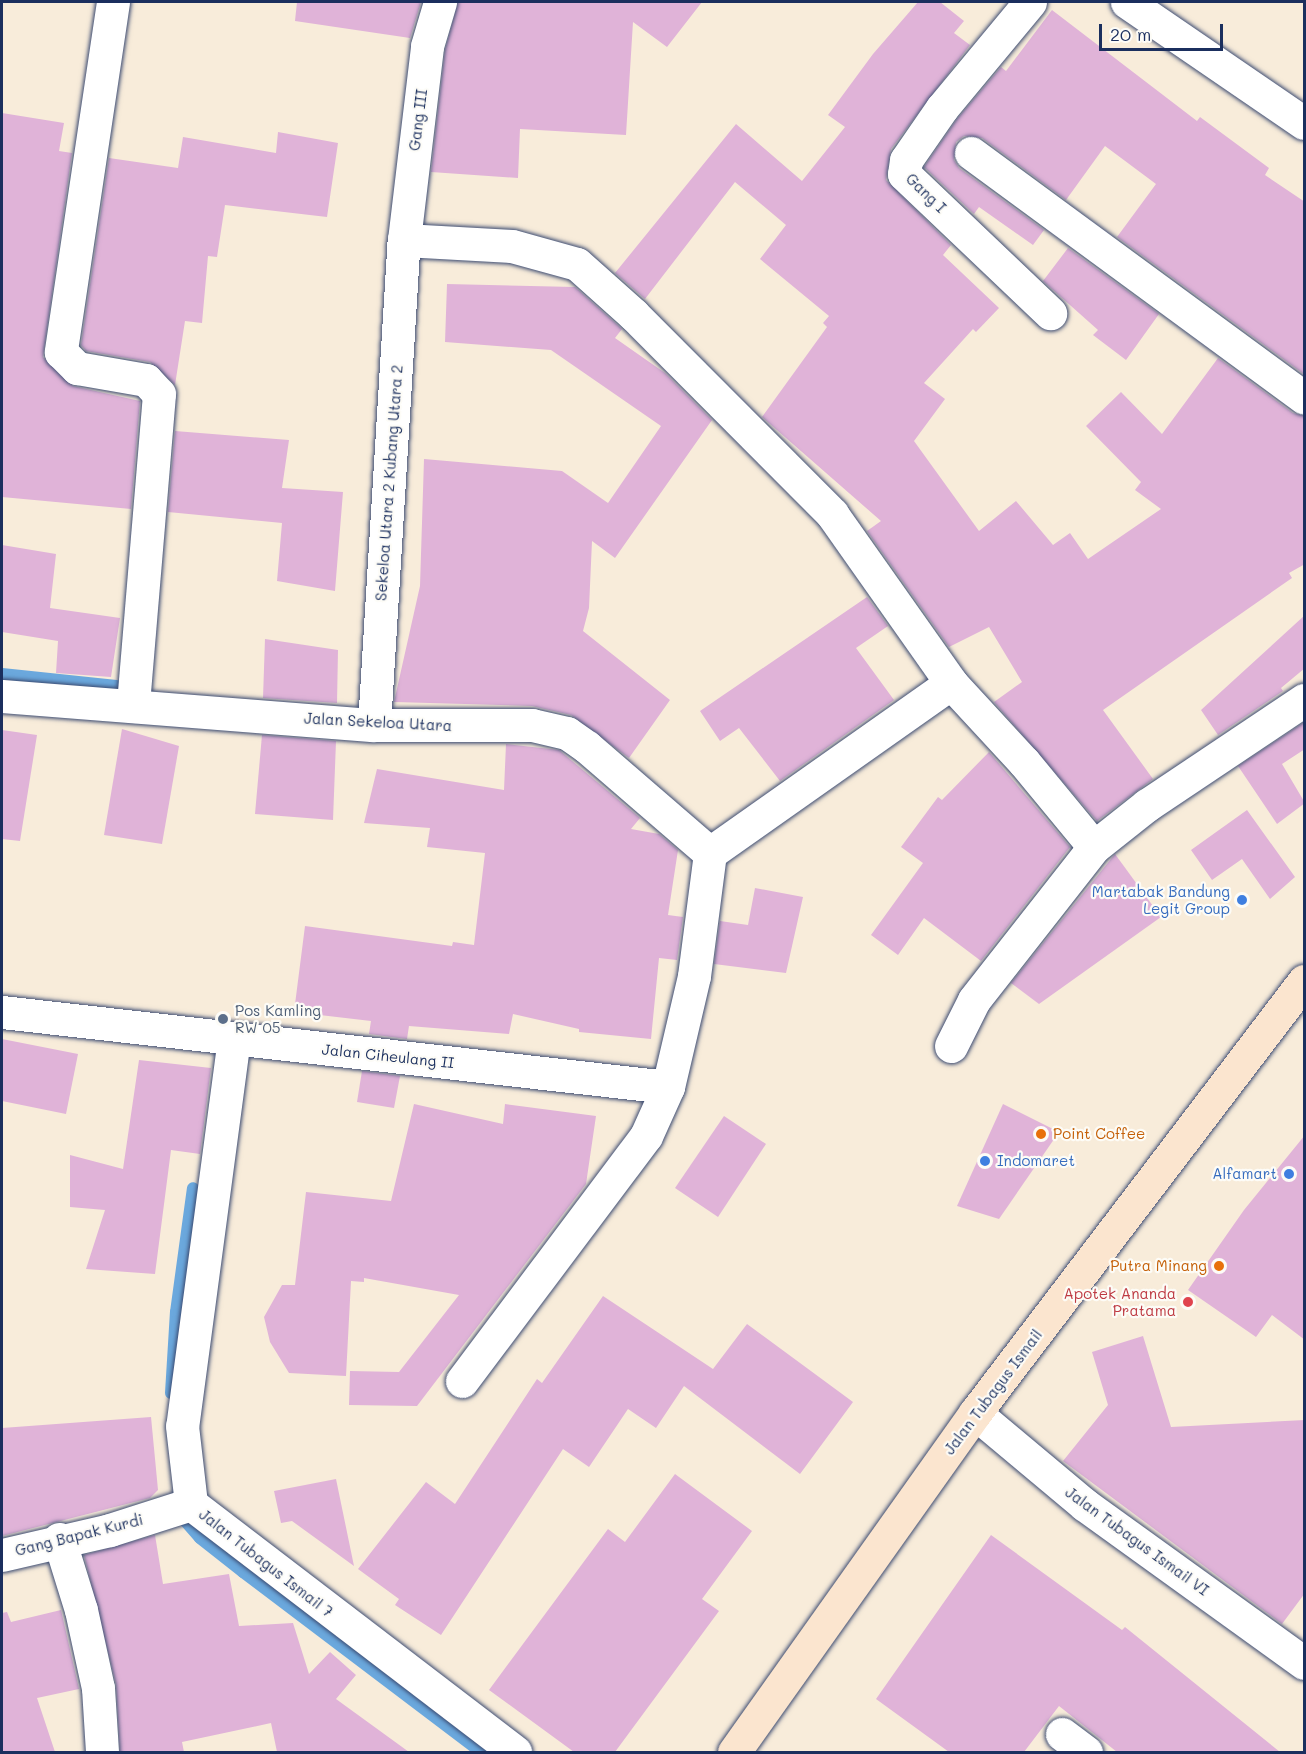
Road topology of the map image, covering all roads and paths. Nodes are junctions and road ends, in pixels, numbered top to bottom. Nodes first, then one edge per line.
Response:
1 (113, 2) edge
2 (440, 2) edge
3 (1030, 2) edge
4 (1127, 2) edge
5 (1305, 123) edge
6 (971, 153) dead end
7 (404, 240) junction
8 (1050, 313) dead end
9 (1305, 398) edge
10 (951, 683) junction
11 (2, 696) edge
12 (1305, 700) edge
13 (133, 706) junction
14 (374, 725) junction
15 (1094, 847) junction
16 (710, 853) junction
17 (1305, 981) edge
18 (2, 1012) edge
19 (234, 1038) junction
20 (951, 1046) dead end
21 (668, 1087) junction
22 (462, 1381) dead end
23 (975, 1413) junction
24 (191, 1504) junction
25 (59, 1539) junction
26 (2, 1555) edge
27 (1305, 1663) edge
28 (102, 1752) edge
29 (515, 1752) edge
30 (734, 1752) edge

1 - 13 street
2 - 7 street, Gang III
3 - 8 street, Gang I
4 - 5 street
6 - 9 street
7 - 10 street
7 - 14 street, Sekeloa Utara 2 Kubang Utara 2
10 - 15 street
10 - 16 street
11 - 13 street, Jalan Sekeloa Utara
12 - 15 street
13 - 14 street, Jalan Sekeloa Utara
14 - 16 street, Jalan Sekeloa Utara
15 - 20 street
16 - 21 street
17 - 23 main road, Jalan Tubagus Ismail
18 - 19 street, Jalan Ciheulang II
19 - 21 street, Jalan Ciheulang II
19 - 24 street, Jalan Tubagus Ismail 7
21 - 22 street
23 - 27 street, Jalan Tubagus Ismail VI
23 - 30 main road, Jalan Tubagus Ismail
24 - 25 street, Gang Bapak Kurdi
24 - 29 street, Jalan Tubagus Ismail 7
25 - 26 street, Gang Bapak Kurdi
25 - 28 street

